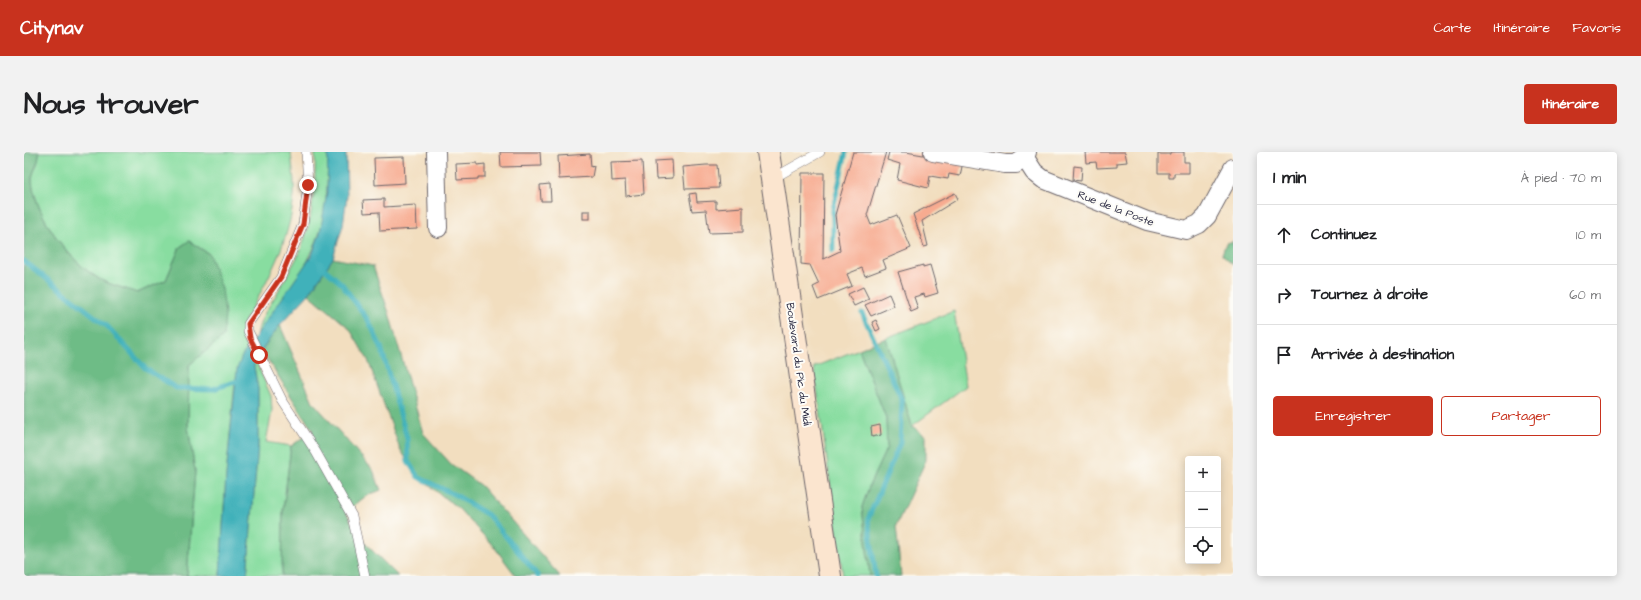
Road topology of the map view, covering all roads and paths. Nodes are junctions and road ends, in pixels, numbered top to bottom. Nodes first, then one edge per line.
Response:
1 (306, 152) edge
2 (436, 152) edge
3 (768, 152) edge
4 (820, 152) edge
5 (933, 152) edge
6 (1026, 155) edge
7 (1233, 168) edge
8 (772, 179) junction
9 (438, 228) dead end
10 (365, 576) edge
11 (830, 576) edge

1 - 10 lane
2 - 9 street
3 - 8 main road, Boulevard du Pic du Midi
4 - 8 lane
5 - 6 street
6 - 7 street, Rue de la Poste
8 - 11 main road, Boulevard du Pic du Midi

